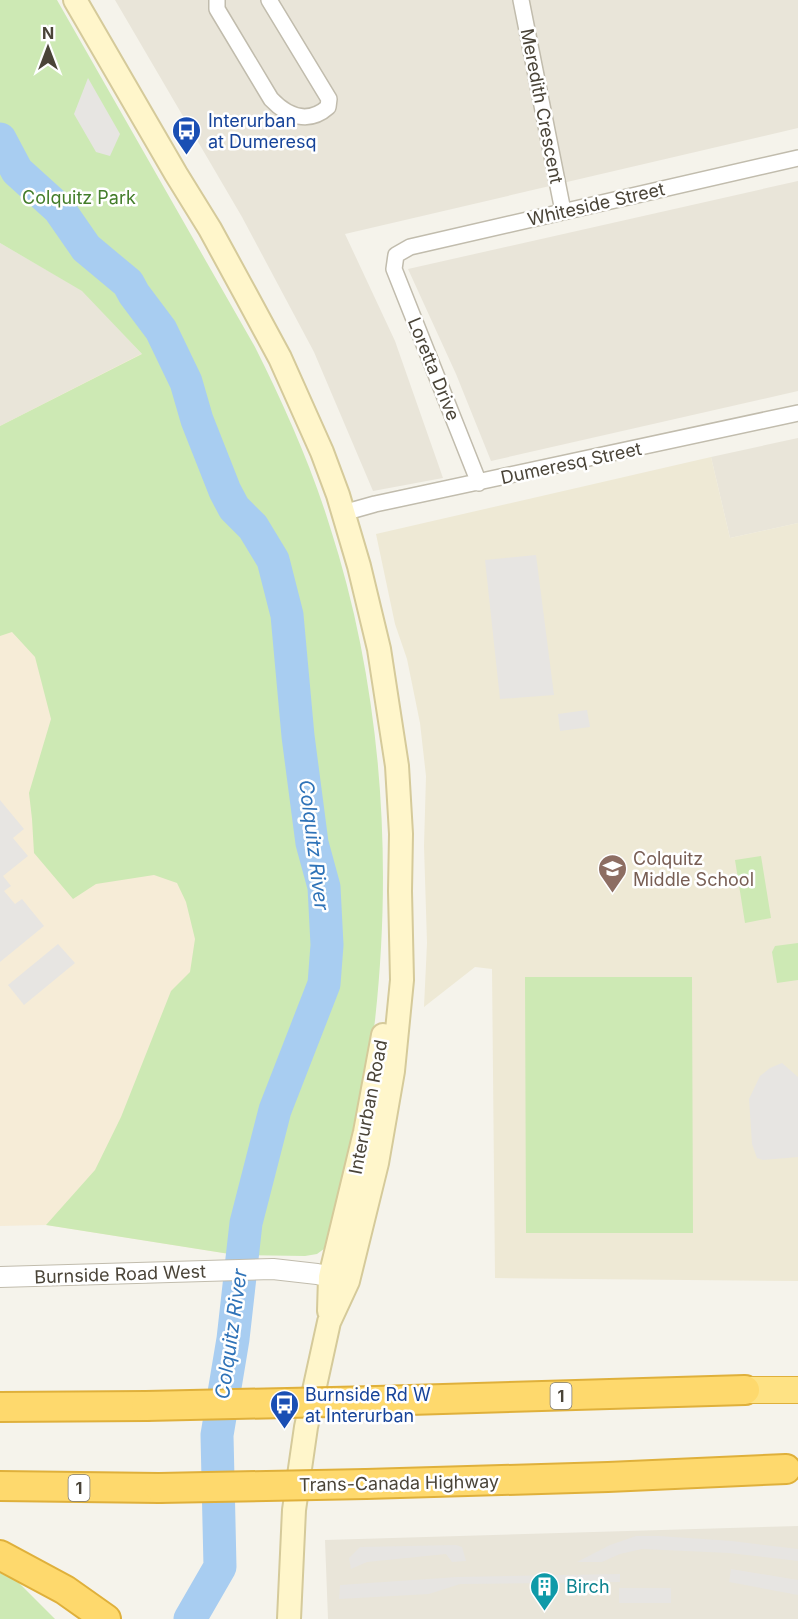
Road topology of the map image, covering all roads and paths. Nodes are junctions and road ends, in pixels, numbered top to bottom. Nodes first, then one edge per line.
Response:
1 (75, 0) edge
2 (217, 0) edge
3 (269, 0) edge
4 (521, 0) edge
5 (798, 158) edge
6 (564, 211) junction
7 (396, 255) joint
8 (798, 413) edge
9 (480, 483) junction
10 (343, 513) junction
11 (400, 891) junction
12 (0, 1277) edge
13 (339, 1279) junction
14 (745, 1390) joint
15 (798, 1390) edge
16 (0, 1407) edge
17 (792, 1468) edge
18 (0, 1486) edge
19 (0, 1555) edge
20 (106, 1619) edge
21 (289, 1619) edge

1 - 10 main road
2 - 3 street
4 - 6 street, Meredith Crescent
5 - 6 street, Whiteside Street
6 - 7 street, Whiteside Street
7 - 9 street, Loretta Drive
8 - 9 street, Dumeresq Street
9 - 10 street, Dumeresq Street
10 - 11 main road
11 - 13 main road, Interurban Road
11 - 13 main road
12 - 13 street, Burnside Road West
13 - 21 main road
14 - 15 highway, 1
14 - 16 highway, 1, bridge
17 - 18 highway, Trans-Canada Highway / 1, bridge
19 - 20 highway

